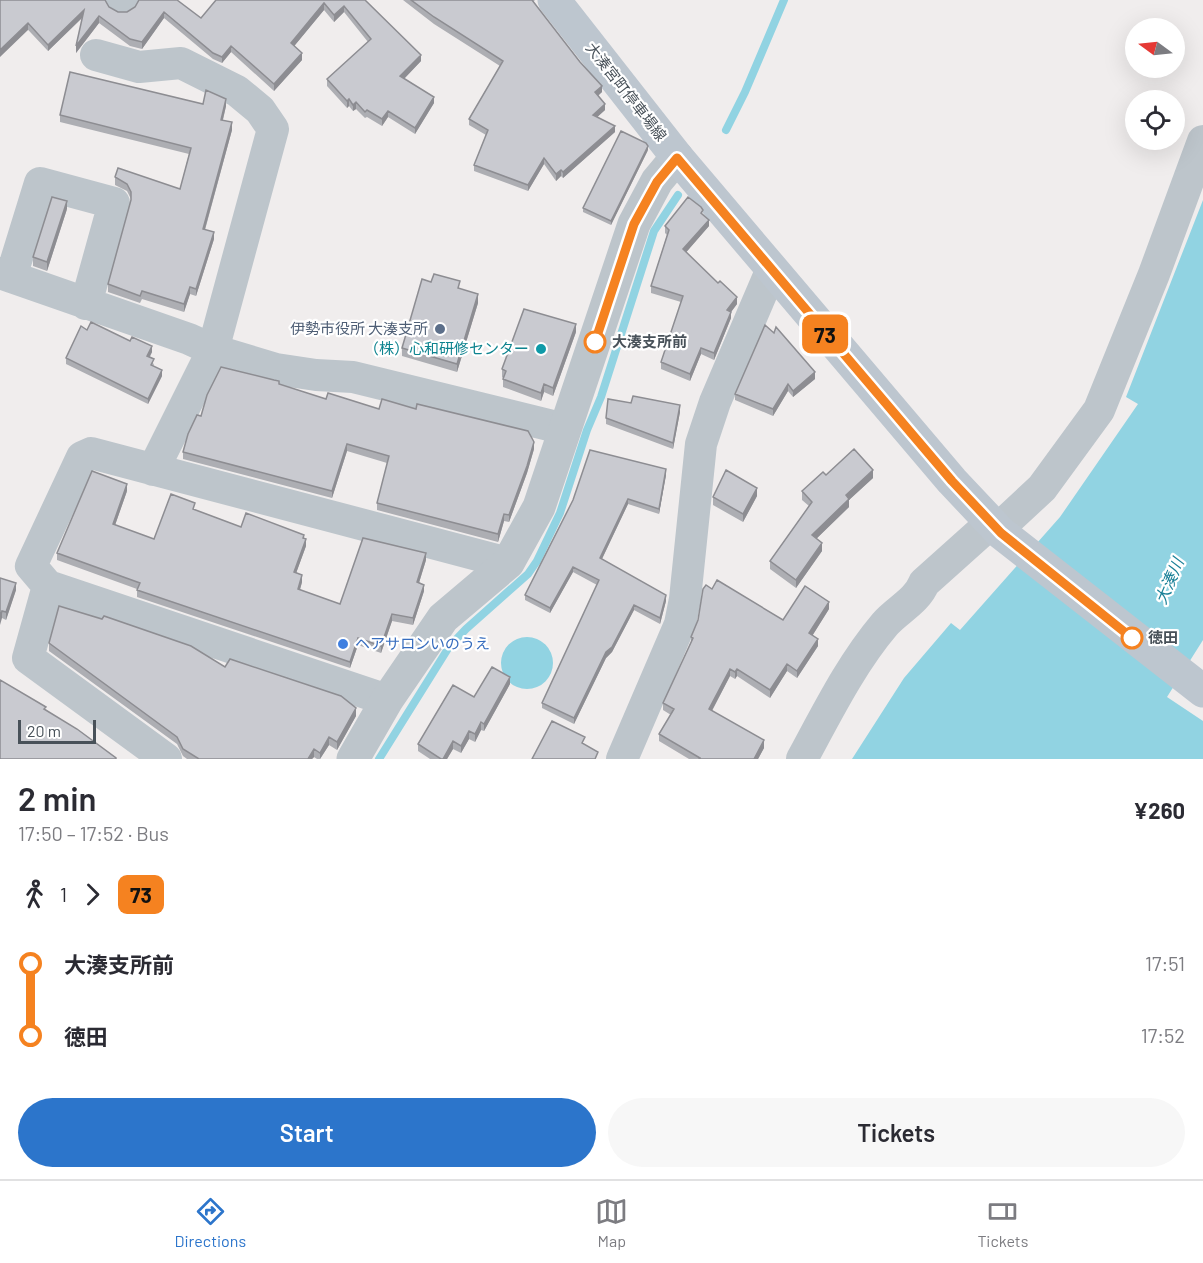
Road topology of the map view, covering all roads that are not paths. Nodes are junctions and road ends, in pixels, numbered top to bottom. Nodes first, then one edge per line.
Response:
1 (554, 0) edge
2 (96, 55) dead end
3 (1203, 141) edge
4 (677, 158) junction
5 (771, 271) junction
6 (5, 275) edge
7 (86, 304) junction
8 (213, 350) junction
9 (566, 429) junction
10 (153, 470) junction
11 (997, 528) junction
12 (508, 563) junction
13 (48, 586) junction
14 (1203, 691) edge
15 (387, 700) junction
16 (166, 759) edge
17 (353, 759) edge
18 (622, 759) edge
19 (802, 759) edge

1 - 4 main road, 大湊宮町停車場線
2 - 8 street
3 - 11 street
4 - 5 main road, 大湊宮町停車場線
4 - 9 street
5 - 11 main road, 大湊宮町停車場線
5 - 18 street
6 - 7 street
6 - 7 street
7 - 8 street
8 - 9 street
8 - 10 street
9 - 12 street
10 - 12 street
10 - 13 street
11 - 14 main road, 大湊宮町停車場線
11 - 19 street
12 - 15 street
13 - 15 street
13 - 16 street
15 - 17 street

